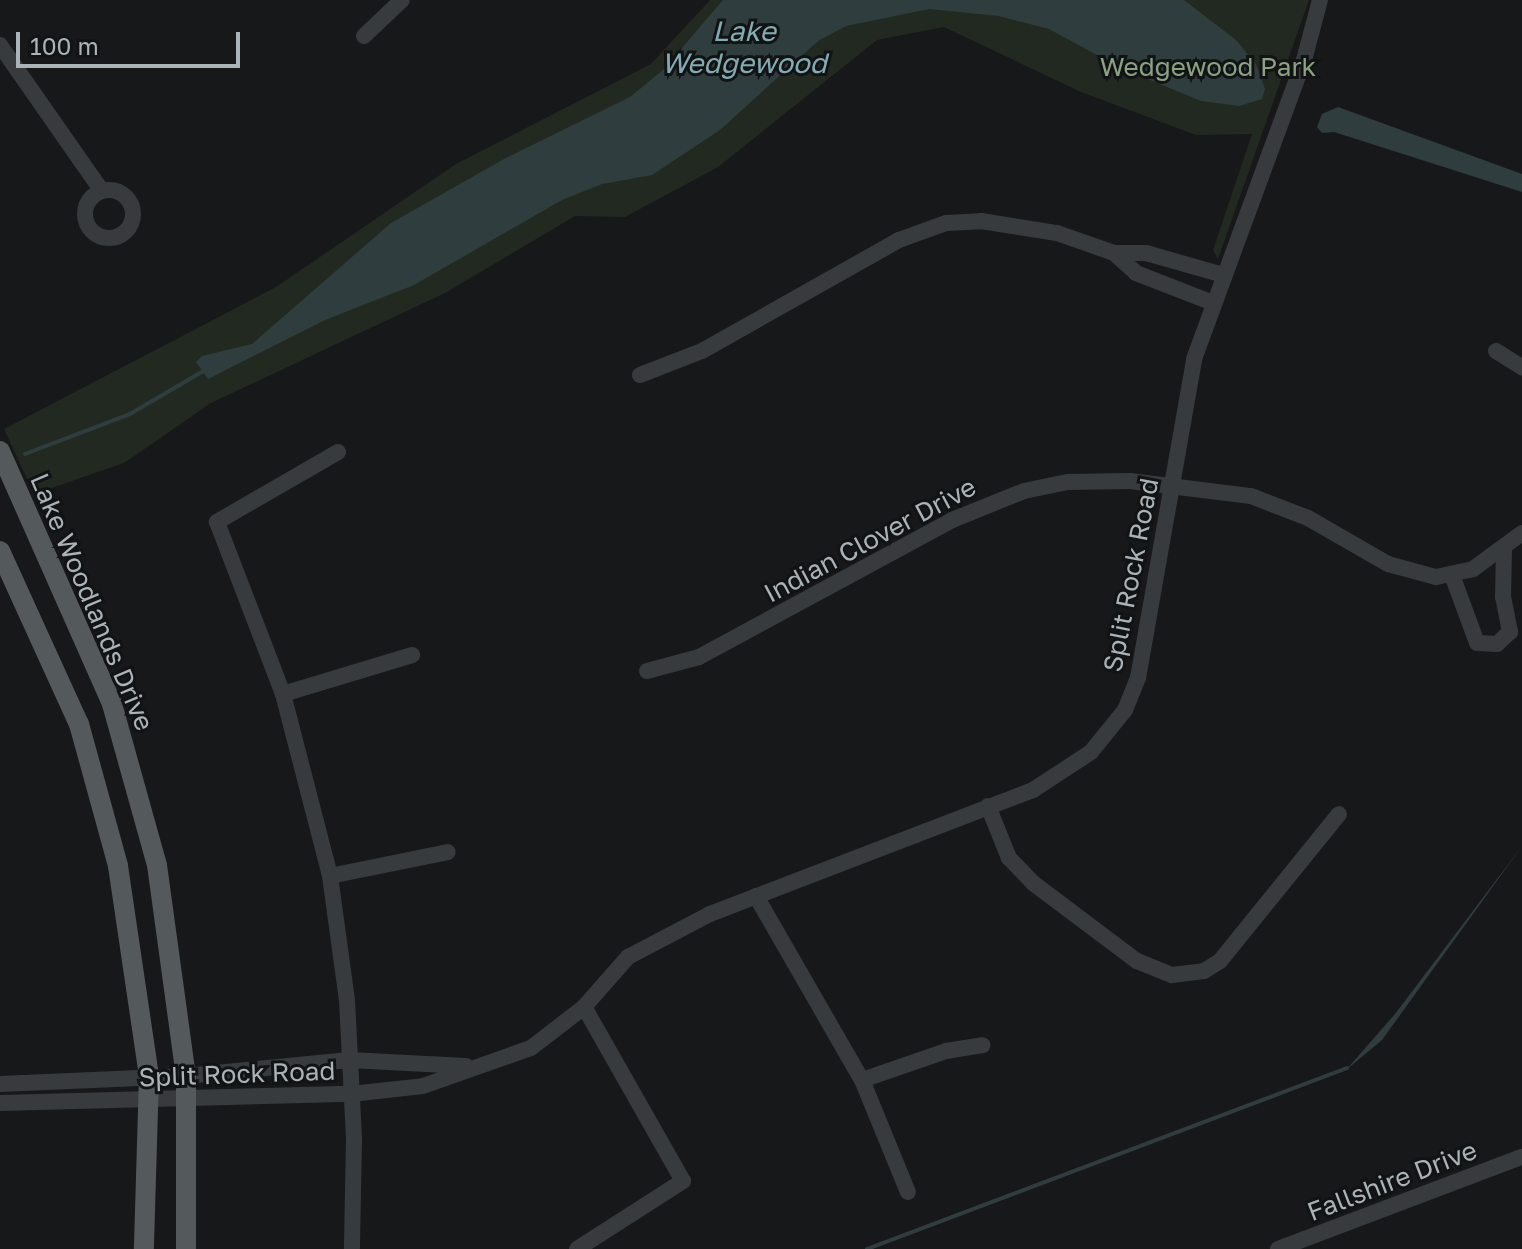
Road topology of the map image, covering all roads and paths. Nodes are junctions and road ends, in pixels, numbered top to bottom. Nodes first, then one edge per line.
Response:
1 (402, 0) edge
2 (1320, 0) edge
3 (364, 36) dead end
4 (0, 45) edge
5 (101, 190) dead end
6 (1114, 253) junction
7 (1223, 275) junction
8 (1213, 303) junction
9 (1496, 351) dead end
10 (1522, 367) edge
11 (640, 375) dead end
12 (0, 451) edge
13 (338, 452) dead end
14 (1172, 487) junction
15 (1522, 533) edge
16 (0, 551) edge
17 (1504, 551) junction
18 (1452, 575) junction
19 (412, 655) dead end
20 (647, 671) dead end
21 (283, 694) junction
22 (988, 806) junction
23 (1339, 814) dead end
24 (448, 852) dead end
25 (330, 876) junction
26 (756, 896) junction
27 (584, 1007) junction
28 (983, 1045) dead end
29 (349, 1060) junction
30 (472, 1067) junction
31 (149, 1076) junction
32 (186, 1076) junction
33 (862, 1080) junction
34 (0, 1084) edge
35 (351, 1094) junction
36 (187, 1100) junction
37 (150, 1101) junction
38 (0, 1103) edge
39 (1522, 1157) edge
40 (908, 1192) dead end
41 (144, 1249) edge
42 (186, 1249) edge
43 (352, 1249) edge
44 (577, 1249) edge
45 (1278, 1249) edge

1 - 3 street
2 - 7 street, Split Rock Road
4 - 5 street
6 - 7 street
6 - 8 street
6 - 11 street
7 - 8 street, Split Rock Road
8 - 14 street, Split Rock Road
9 - 10 street
12 - 32 main road, Lake Woodlands Drive
13 - 21 street
14 - 18 street, Indian Clover Drive
14 - 20 street, Indian Clover Drive
14 - 22 street, Split Rock Road
15 - 17 street
16 - 31 main road
17 - 18 street
17 - 18 street
19 - 21 street
21 - 25 street
22 - 23 street
22 - 26 street, Split Rock Road
24 - 25 street
25 - 29 street
26 - 27 street, Split Rock Road
26 - 33 street
27 - 30 street, Split Rock Road
27 - 44 street
28 - 33 street
29 - 30 street, Split Rock Road
29 - 32 street, Split Rock Road
29 - 35 street
30 - 35 street, Split Rock Road
31 - 32 street, Split Rock Road
31 - 34 street, Split Rock Road
31 - 37 main road
32 - 36 main road, Lake Woodlands Drive
33 - 40 street
35 - 36 street, Split Rock Road
35 - 43 street
36 - 37 street, Split Rock Road
36 - 42 main road, Lake Woodlands Drive
37 - 38 street, Split Rock Road
37 - 41 main road
39 - 45 street, Fallshire Drive

